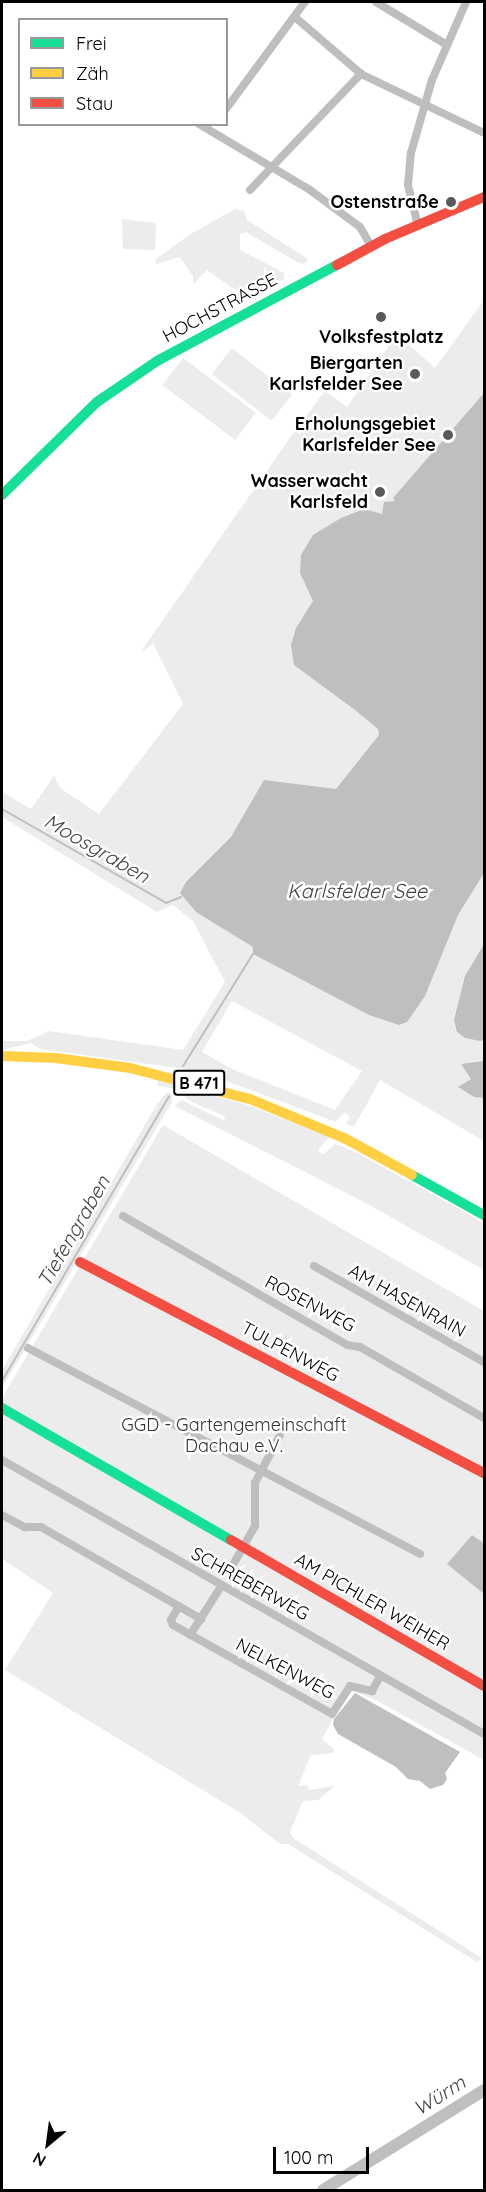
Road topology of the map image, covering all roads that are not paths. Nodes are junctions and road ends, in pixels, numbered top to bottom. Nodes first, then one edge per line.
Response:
1 (305, 2) edge
2 (376, 2) edge
3 (466, 2) edge
4 (296, 18) junction
5 (447, 45) junction
6 (361, 74) junction
7 (425, 104) junction
8 (228, 106) edge
9 (212, 128) edge
10 (484, 131) edge
11 (271, 168) junction
12 (250, 190) dead end
13 (484, 197) edge
14 (418, 226) junction
15 (371, 246) junction
16 (2, 495) edge
17 (2, 1056) edge
18 (484, 1215) edge
19 (123, 1216) dead end
20 (80, 1262) dead end
21 (314, 1266) dead end
22 (28, 1348) dead end
23 (484, 1362) edge
24 (2, 1408) edge
25 (484, 1418) edge
26 (280, 1435) dead end
27 (2, 1460) edge
28 (260, 1470) junction
29 (484, 1473) edge
30 (2, 1515) edge
31 (243, 1547) junction
32 (420, 1554) dead end
33 (234, 1563) dead end
34 (222, 1585) junction
35 (178, 1606) junction
36 (201, 1619) junction
37 (190, 1635) junction
38 (381, 1675) junction
39 (484, 1686) edge
40 (484, 1734) edge

1 - 4 street
2 - 5 street
3 - 5 street
4 - 6 street
4 - 8 street
5 - 7 street
6 - 7 street
6 - 11 street
7 - 10 street
7 - 14 street
9 - 11 street
11 - 12 street
11 - 15 street
13 - 14 main road, HOCHSTRASSE
14 - 15 main road, HOCHSTRASSE
15 - 16 main road, HOCHSTRASSE
17 - 18 main road, B 471
19 - 25 street, ROSENWEG
20 - 29 main road, TULPENWEG
21 - 23 street, AM HASENRAIN
22 - 28 street
24 - 31 main road, AM PICHLER WEIHER
26 - 28 street
27 - 34 street, SCHREBERWEG
28 - 31 street
28 - 32 street
30 - 35 street
31 - 33 street
31 - 39 main road, AM PICHLER WEIHER
34 - 36 street
34 - 38 street, SCHREBERWEG
35 - 36 street
35 - 37 street, NELKENWEG
36 - 37 street
37 - 38 street, NELKENWEG
38 - 40 street, SCHREBERWEG

